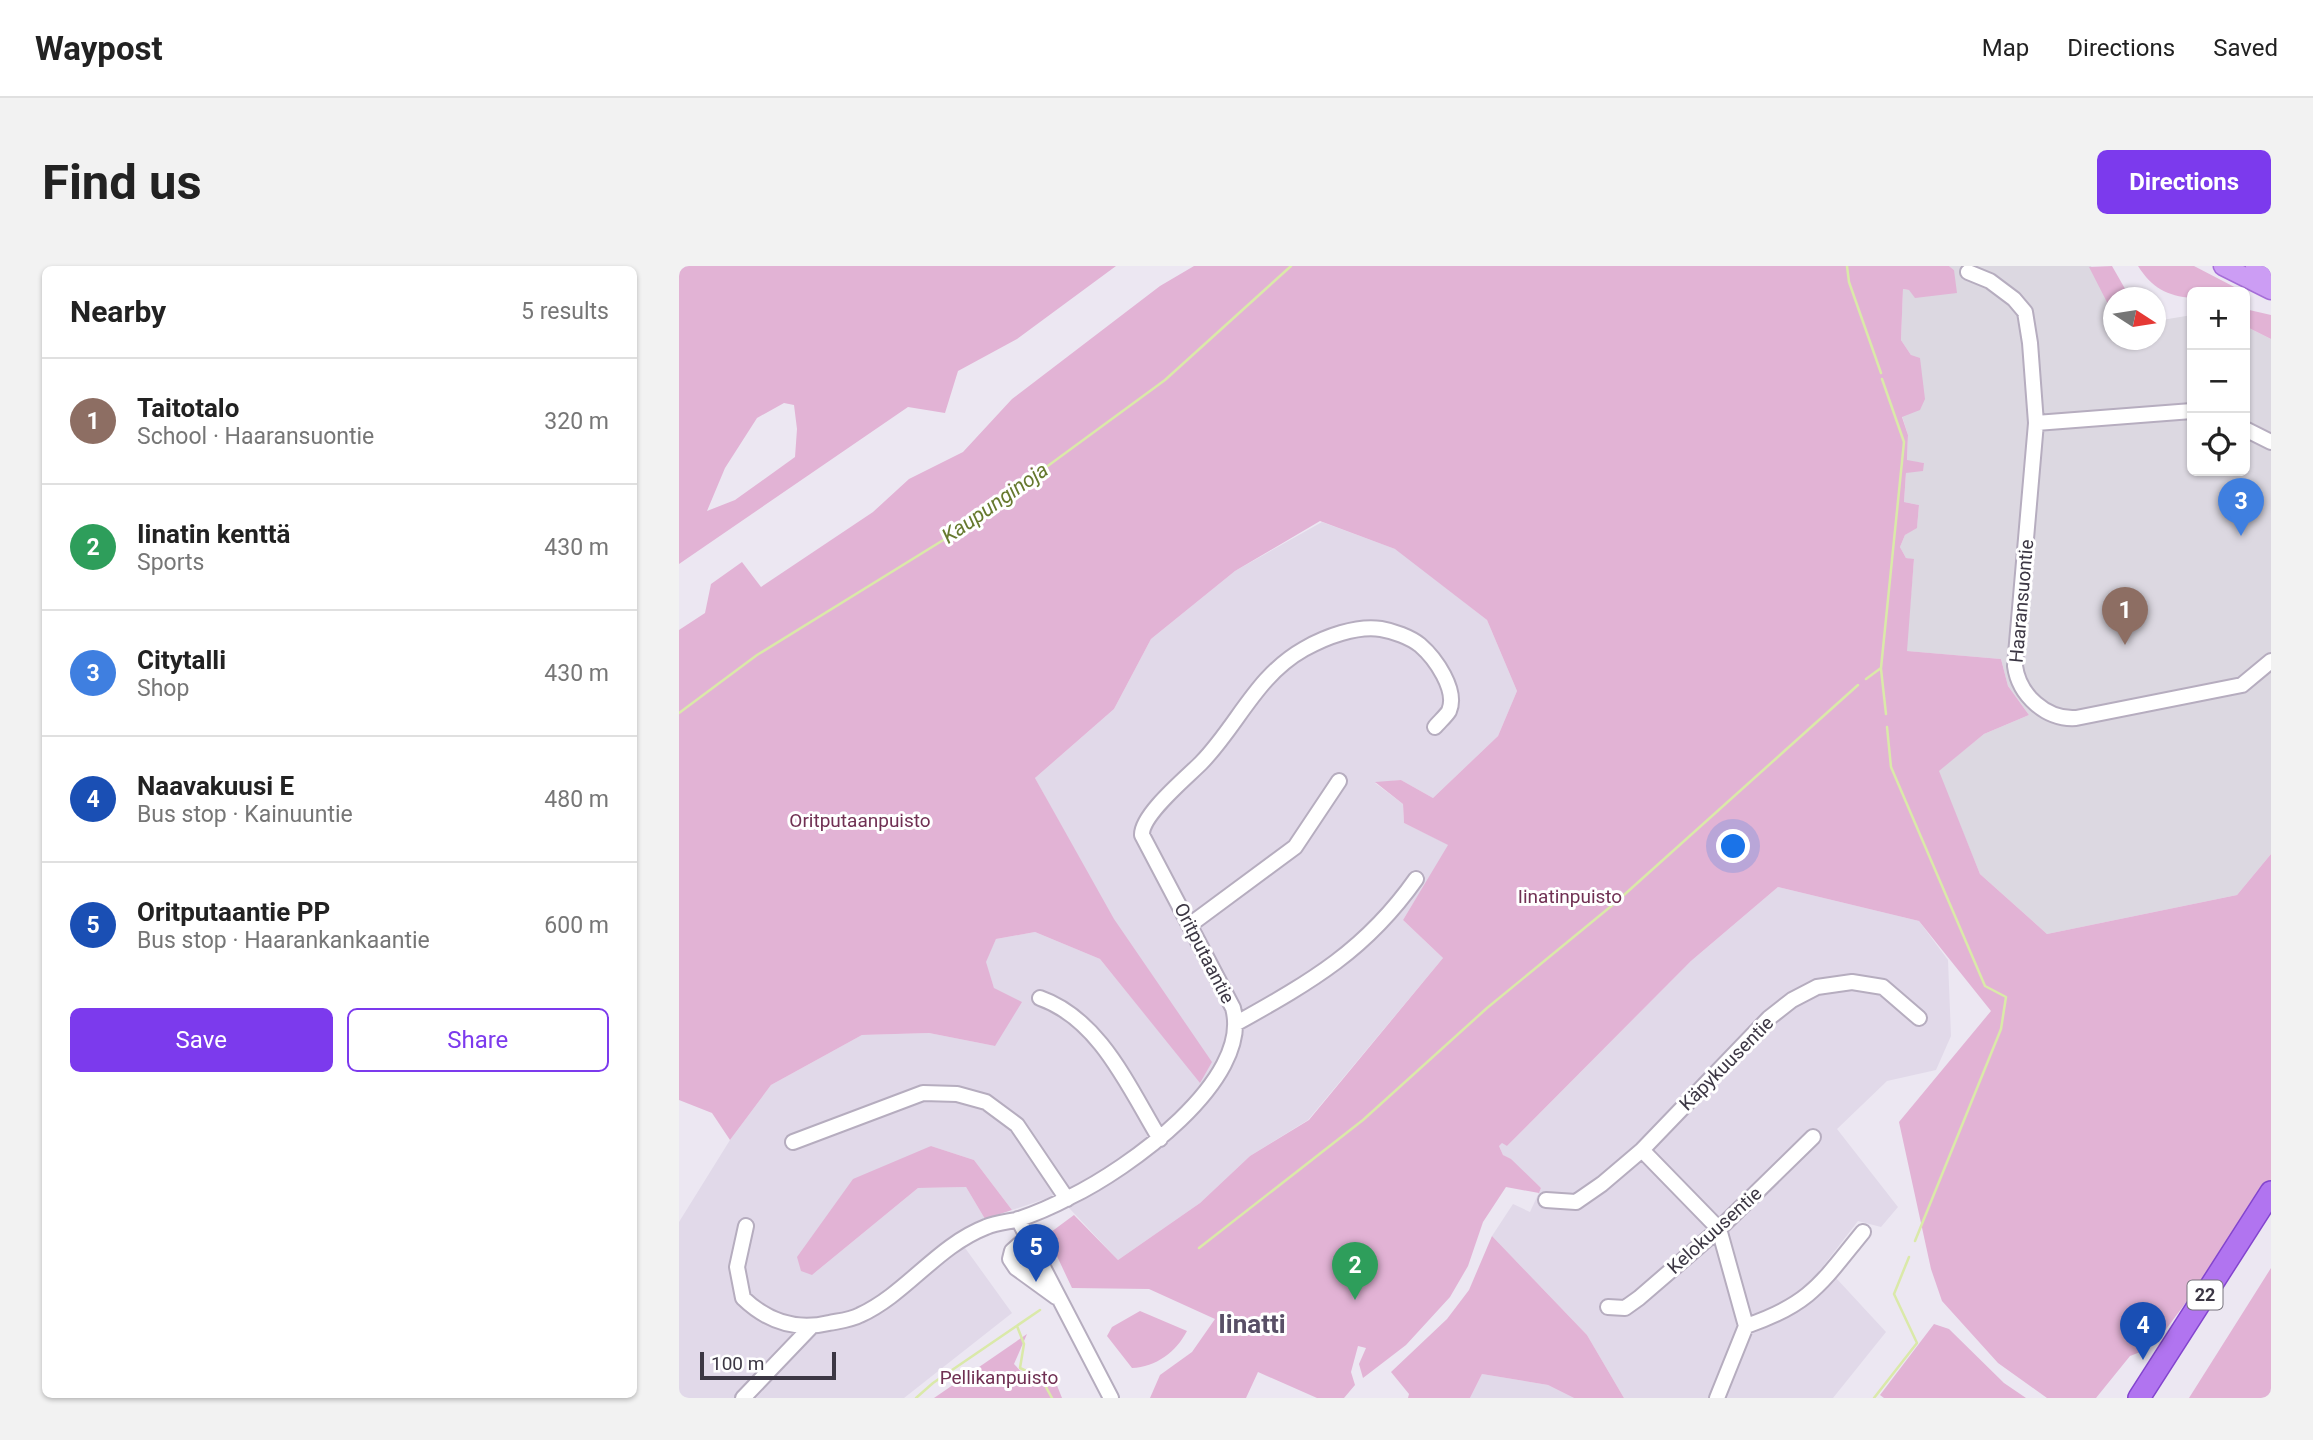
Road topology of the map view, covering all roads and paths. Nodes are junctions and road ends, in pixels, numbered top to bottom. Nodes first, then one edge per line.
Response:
1 (2223, 266) edge
2 (2255, 266) edge
3 (1968, 272) dead end
4 (2271, 274) edge
5 (2271, 290) edge
6 (2187, 411) edge
7 (2036, 423) junction
8 (2250, 432) edge
9 (2271, 442) edge
10 (2271, 661) edge
11 (1435, 727) dead end
12 (1339, 781) dead end
13 (1416, 878) dead end
14 (1191, 924) junction
15 (1040, 998) dead end
16 (1919, 1018) dead end
17 (1237, 1023) junction
18 (1813, 1137) dead end
19 (1160, 1139) junction
20 (793, 1142) dead end
21 (1642, 1150) junction
22 (2271, 1192) edge
23 (1067, 1199) junction
24 (1546, 1200) dead end
25 (2271, 1212) edge
26 (1019, 1219) junction
27 (747, 1226) dead end
28 (1719, 1229) junction
29 (1863, 1232) dead end
30 (1031, 1244) junction
31 (1058, 1298) junction
32 (1608, 1307) dead end
33 (1747, 1326) junction
34 (810, 1328) junction
35 (743, 1398) edge
36 (1111, 1398) edge
37 (1717, 1398) edge
38 (2139, 1398) edge
39 (2151, 1398) edge

1 - 5 main road
2 - 4 main road
3 - 7 street, Haaransuontie
6 - 7 street
7 - 10 street, Haaransuontie
8 - 9 street
11 - 14 street, Oritputaantie
12 - 14 street
13 - 17 street
14 - 17 street, Oritputaantie
15 - 19 street
16 - 21 street, Käpykuusentie
17 - 19 street, Oritputaantie
18 - 28 street, Kelokuusentie
19 - 23 street, Oritputaantie
20 - 23 street
21 - 24 street, Käpykuusentie
21 - 28 street
22 - 38 highway, 22
23 - 26 street, Oritputaantie
25 - 39 highway, 22
26 - 30 street
26 - 34 street, Oritputaantie
27 - 34 street, Oritputaantie
28 - 32 street, Kelokuusentie
28 - 33 street
29 - 33 street
30 - 31 street
30 - 31 street
31 - 36 street
33 - 37 street
34 - 35 street

